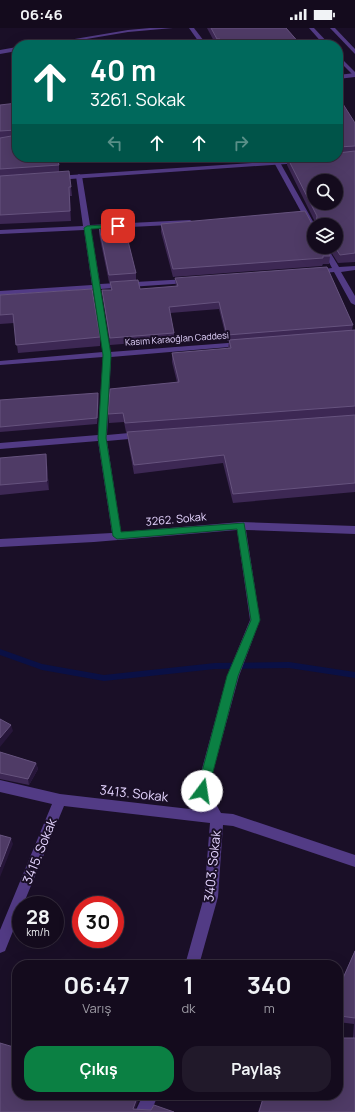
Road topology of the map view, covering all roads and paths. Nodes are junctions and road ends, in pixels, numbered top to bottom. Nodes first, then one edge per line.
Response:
1 (172, 28) edge
2 (191, 28) edge
3 (311, 28) edge
4 (332, 28) edge
5 (73, 40) edge
6 (200, 40) edge
7 (322, 40) edge
8 (12, 50) edge
9 (0, 52) edge
10 (355, 52) edge
11 (343, 62) edge
12 (355, 75) edge
13 (343, 76) edge
14 (292, 162) edge
15 (277, 163) junction
16 (79, 176) junction
17 (51, 178) edge
18 (297, 215) edge
19 (305, 215) junction
20 (307, 218) edge
21 (196, 221) edge
22 (87, 228) junction
23 (0, 232) edge
24 (328, 254) edge
25 (355, 268) edge
26 (338, 270) junction
27 (307, 272) edge
28 (199, 280) edge
29 (98, 288) junction
30 (0, 293) edge
31 (355, 303) edge
32 (246, 344) edge
33 (107, 355) junction
34 (0, 363) edge
35 (149, 435) edge
36 (102, 438) junction
37 (0, 446) edge
38 (241, 526) junction
39 (355, 530) edge
40 (117, 536) junction
41 (0, 543) edge
42 (0, 786) edge
43 (60, 800) junction
44 (217, 818) junction
45 (355, 861) edge
46 (0, 946) edge
47 (193, 960) edge
48 (149, 1100) edge
49 (143, 1112) edge

1 - 5 street
2 - 6 street
3 - 7 street
4 - 10 street
8 - 9 street
11 - 12 street
12 - 13 street
14 - 15 street
15 - 16 street
15 - 19 street
16 - 17 street
16 - 22 street
18 - 19 street
19 - 20 street
21 - 22 street
22 - 23 street
22 - 29 street
24 - 26 street
25 - 26 street
26 - 27 street
26 - 31 street
28 - 29 street
29 - 30 street
29 - 33 street
32 - 33 street, Kasım Karaoğlan Caddesi
33 - 34 street, Kasım Karaoğlan Caddesi
33 - 36 street
35 - 36 street
36 - 37 street
36 - 40 street
38 - 39 street, 3262. Sokak
38 - 40 street, 3262. Sokak
38 - 44 street, 3403. Sokak
40 - 41 street, 3262. Sokak
42 - 43 street, 3413. Sokak
43 - 44 street, 3413. Sokak
43 - 46 street, 3415. Sokak
44 - 45 street, 3413. Sokak
44 - 47 street, 3403. Sokak
48 - 49 street

